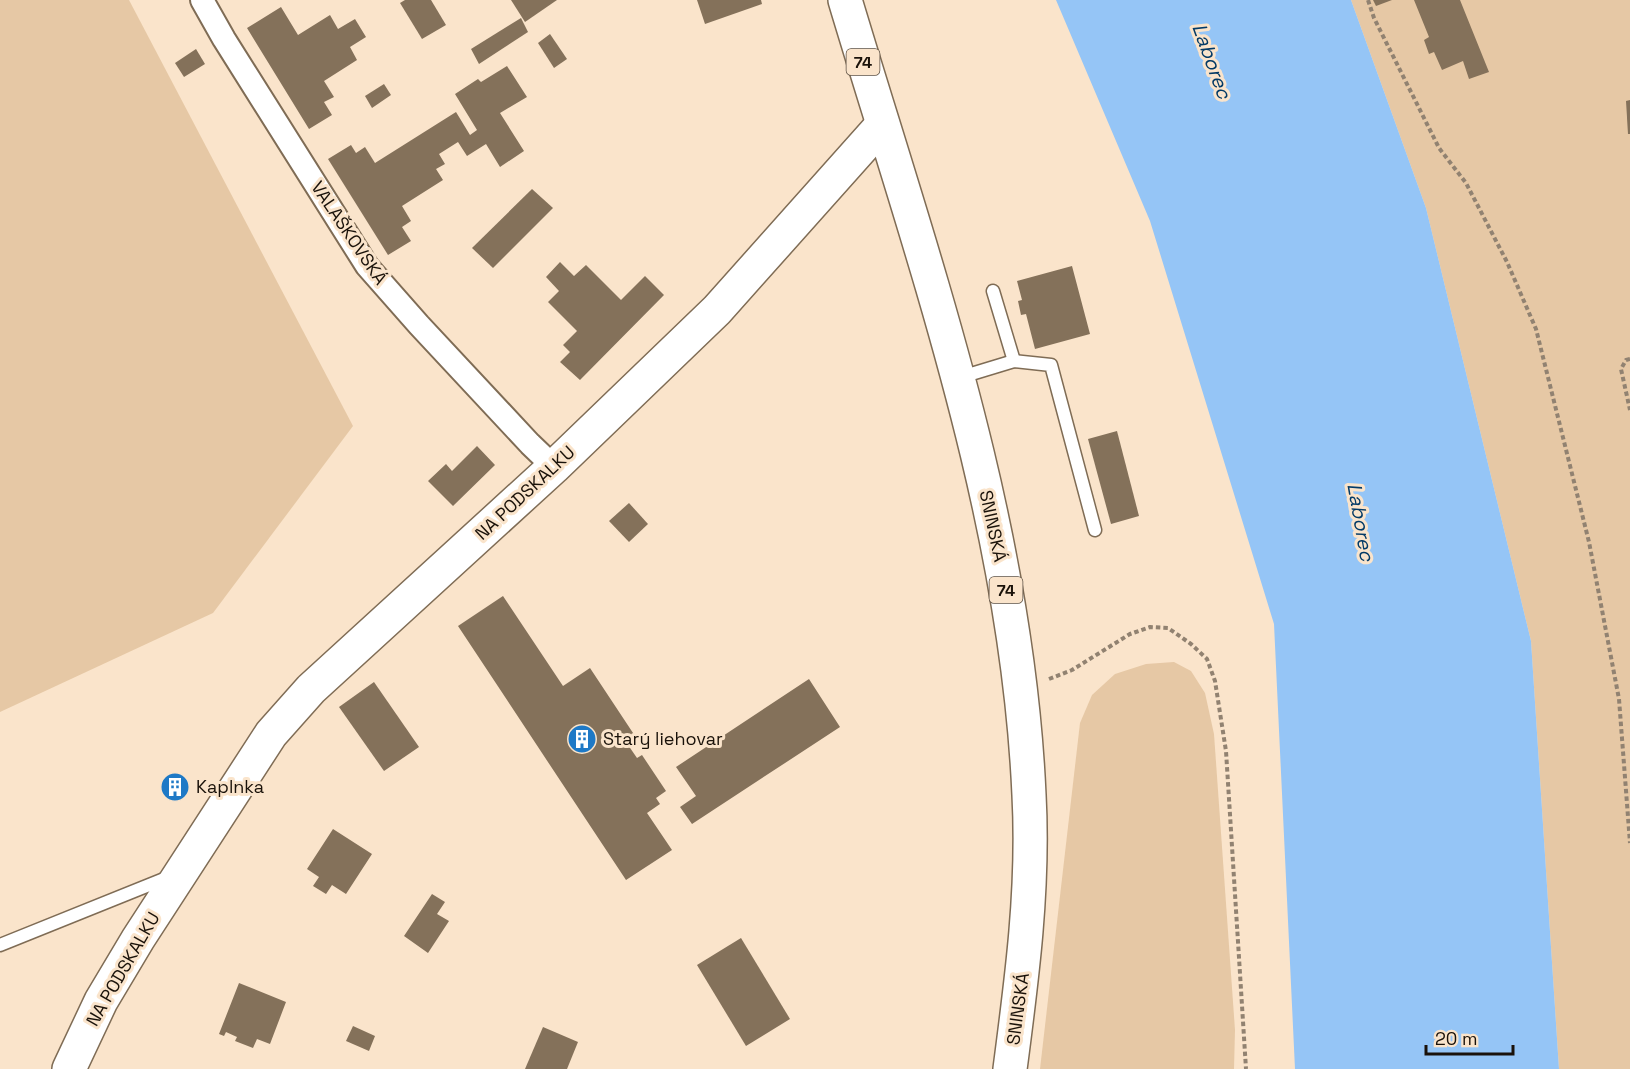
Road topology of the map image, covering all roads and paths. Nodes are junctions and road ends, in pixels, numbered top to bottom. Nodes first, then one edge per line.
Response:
1 (202, 0) edge
2 (845, 0) edge
3 (1368, 0) edge
4 (882, 125) junction
5 (993, 291) dead end
6 (1630, 359) edge
7 (1014, 361) junction
8 (958, 378) junction
9 (1629, 403) edge
10 (1630, 410) edge
11 (554, 467) junction
12 (1095, 530) dead end
13 (1019, 683) junction
14 (1630, 843) edge
15 (183, 871) junction
16 (0, 945) edge
17 (69, 1069) edge
18 (1010, 1069) edge
19 (1246, 1069) edge

1 - 11 street, VALAŠKOVSKÁ
2 - 4 street, SNINSKÁ / 74
3 - 14 path
4 - 8 street, SNINSKÁ / 74
4 - 11 street, NA PODSKALKU
5 - 7 lane
6 - 9 path
7 - 8 lane
7 - 12 lane
8 - 13 street, SNINSKÁ / 74
9 - 10 path
11 - 15 street, NA PODSKALKU
13 - 18 street, SNINSKÁ / 74
13 - 19 path
15 - 16 lane, NA PODSKALKU
15 - 17 street, NA PODSKALKU

